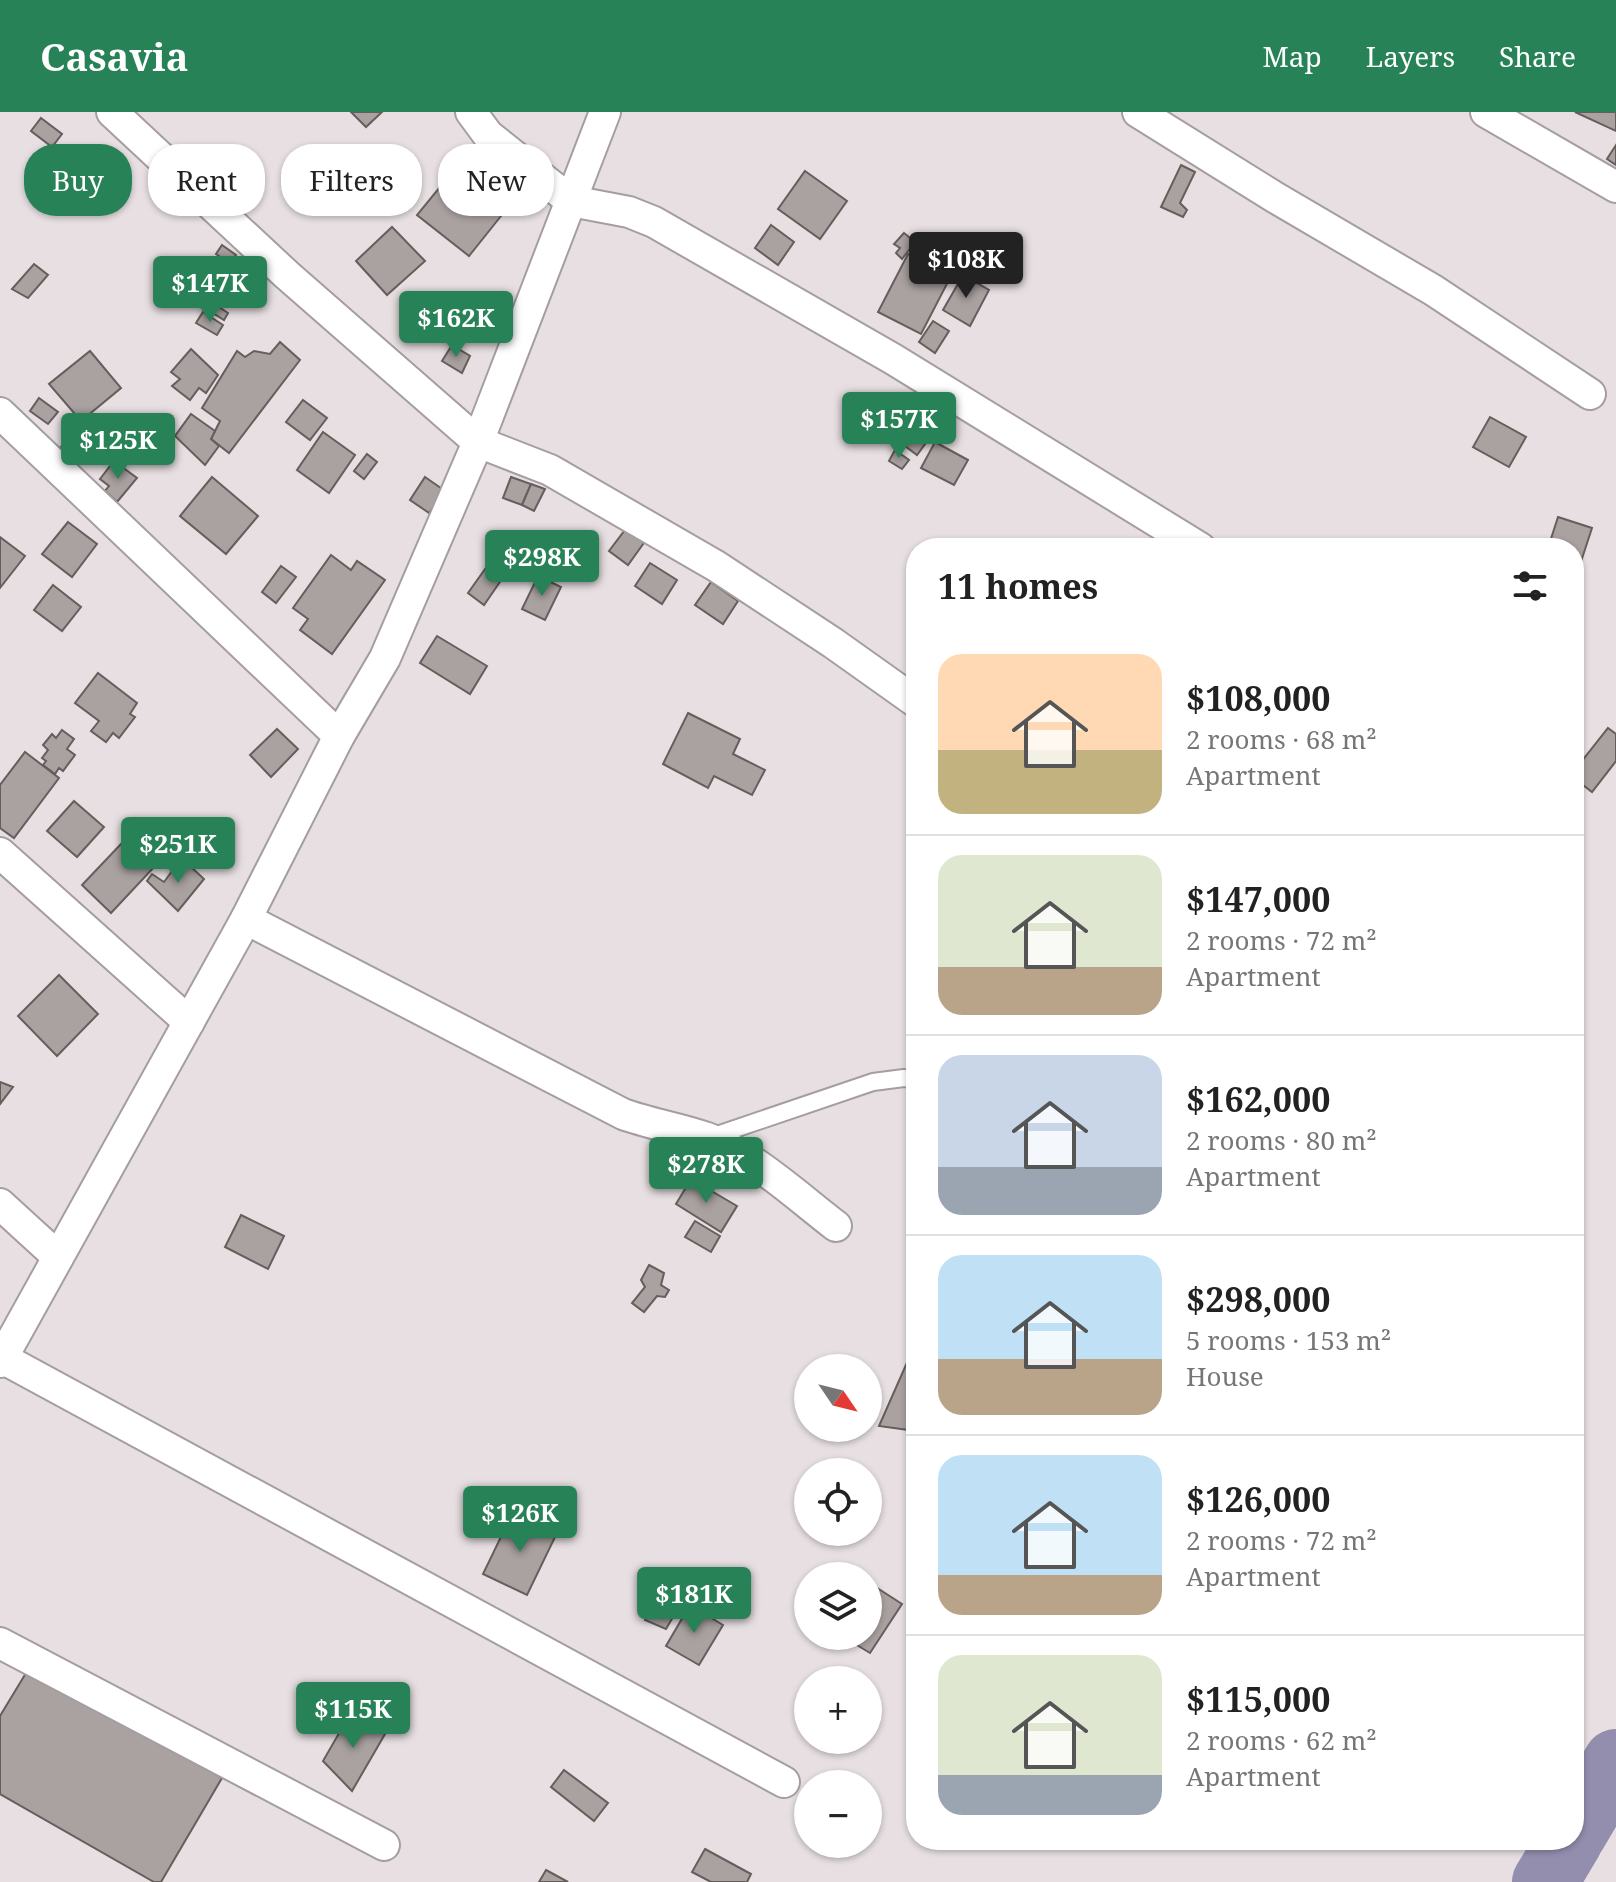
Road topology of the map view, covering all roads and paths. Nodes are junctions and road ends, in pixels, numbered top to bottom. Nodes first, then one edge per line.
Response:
1 (112, 112) edge
2 (471, 112) edge
3 (605, 112) edge
4 (1138, 112) edge
5 (1486, 112) edge
6 (1616, 187) edge
7 (571, 201) junction
8 (1590, 394) dead end
9 (0, 413) edge
10 (478, 442) junction
11 (1184, 538) edge
12 (906, 695) edge
13 (339, 736) junction
14 (0, 853) edge
15 (246, 919) junction
16 (189, 1022) junction
17 (906, 1078) edge
18 (708, 1138) junction
19 (0, 1204) edge
20 (836, 1226) dead end
21 (58, 1257) junction
22 (1, 1360) edge
23 (0, 1643) edge
24 (784, 1782) dead end
25 (384, 1845) dead end

1 - 10 street
2 - 7 street
3 - 7 street
4 - 8 street
5 - 6 street
7 - 10 street
7 - 11 street
9 - 13 street
10 - 12 street
10 - 13 street
13 - 15 street
14 - 16 street
15 - 16 street
15 - 18 street
16 - 21 street
17 - 18 lane
18 - 20 street
19 - 21 street
21 - 22 street
22 - 24 street
23 - 25 street

